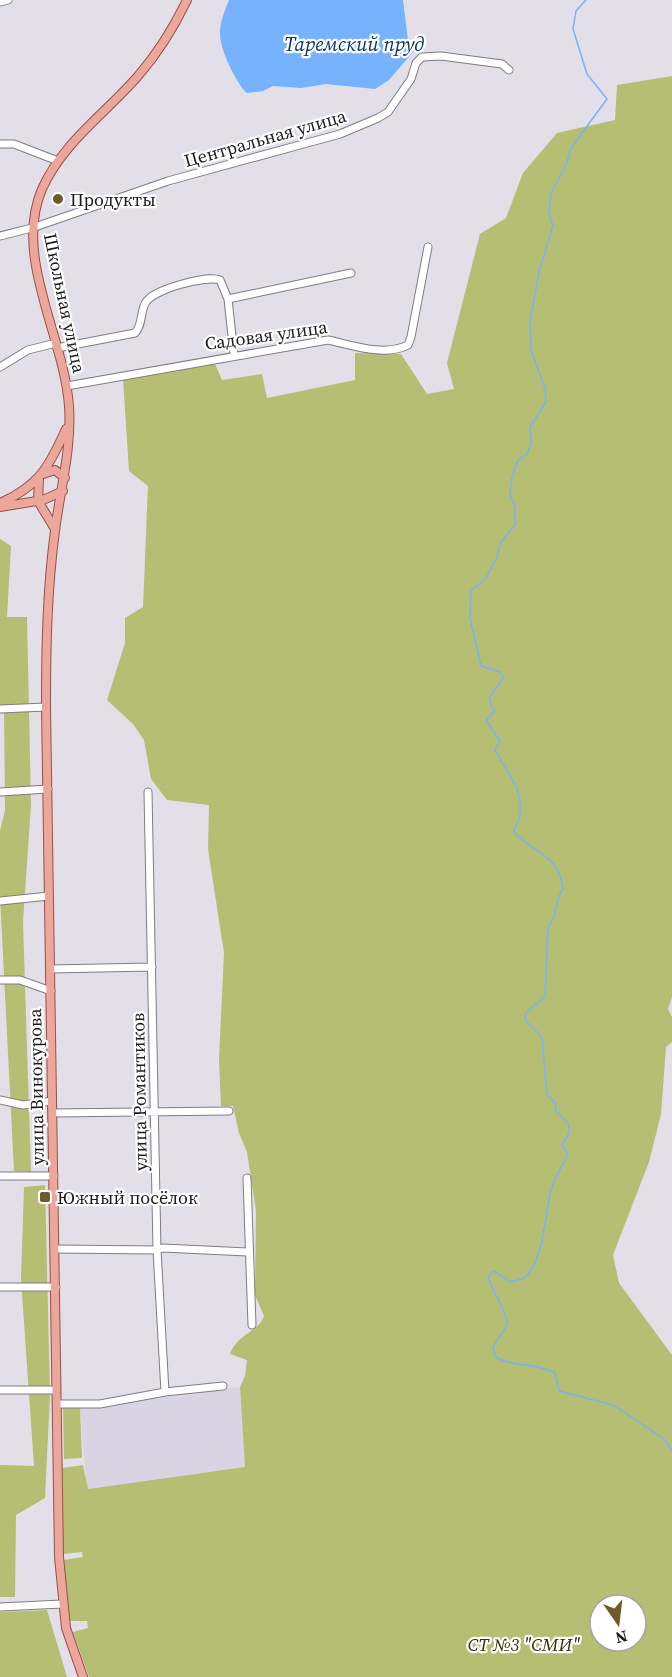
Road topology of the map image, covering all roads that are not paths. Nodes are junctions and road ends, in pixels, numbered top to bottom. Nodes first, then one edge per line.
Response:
1 (8, 0) edge
2 (187, 0) edge
3 (0, 2) edge
4 (509, 70) dead end
5 (0, 144) edge
6 (58, 161) junction
7 (32, 228) junction
8 (0, 236) edge
9 (428, 247) dead end
10 (351, 273) dead end
11 (228, 299) junction
12 (57, 345) junction
13 (234, 355) junction
14 (0, 367) edge
15 (67, 386) junction
16 (68, 423) junction
17 (41, 477) junction
18 (65, 478) junction
19 (63, 490) junction
20 (38, 501) junction
21 (0, 505) edge
22 (55, 529) junction
23 (46, 707) junction
24 (0, 710) edge
25 (48, 789) junction
26 (0, 792) edge
27 (148, 792) dead end
28 (49, 896) junction
29 (0, 902) edge
30 (152, 967) junction
31 (50, 969) junction
32 (0, 980) edge
33 (51, 991) junction
34 (0, 1100) edge
35 (52, 1101) junction
36 (230, 1111) dead end
37 (154, 1112) junction
38 (53, 1113) junction
39 (0, 1176) edge
40 (54, 1176) junction
41 (247, 1178) dead end
42 (56, 1250) junction
43 (157, 1250) junction
44 (247, 1252) junction
45 (0, 1287) edge
46 (56, 1287) junction
47 (252, 1325) dead end
48 (223, 1386) dead end
49 (0, 1390) edge
50 (56, 1390) junction
51 (165, 1392) junction
52 (57, 1404) junction
53 (62, 1604) junction
54 (0, 1607) edge
55 (82, 1677) edge

1 - 3 street
2 - 6 main road, Школьная улица
4 - 7 street, Центральная улица
5 - 6 street
6 - 7 main road, Школьная улица
7 - 8 street, Центральная улица
7 - 12 main road, Школьная улица
9 - 13 street, Садовая улица
10 - 11 street
11 - 12 street
11 - 13 street
12 - 14 street
12 - 15 main road, Школьная улица
13 - 15 street, Садовая улица
15 - 16 main road
16 - 17 main road
16 - 18 main road
17 - 18 main road
17 - 20 main road
17 - 21 main road
18 - 19 main road
19 - 20 main road
19 - 22 main road
20 - 21 main road
20 - 22 main road
22 - 23 main road, улица Винокурова
23 - 24 street
23 - 25 main road, улица Винокурова
25 - 26 street
25 - 28 main road, улица Винокурова
27 - 30 street, улица Романтиков
28 - 29 street
28 - 31 main road, улица Винокурова
30 - 31 street
30 - 37 street, улица Романтиков
31 - 33 main road, улица Винокурова
32 - 33 street
33 - 35 main road, улица Винокурова
34 - 35 street
35 - 38 main road, улица Винокурова
36 - 37 street
37 - 38 street
37 - 43 street, улица Романтиков
38 - 40 main road, улица Винокурова
39 - 40 street
40 - 42 main road, улица Винокурова
41 - 44 street
42 - 43 street
42 - 46 main road, улица Винокурова
43 - 44 street
43 - 51 street, улица Романтиков
44 - 47 street
45 - 46 street
46 - 50 main road, улица Винокурова
48 - 51 street
49 - 50 street
50 - 52 main road, улица Винокурова
51 - 52 street
52 - 53 main road, улица Винокурова
53 - 54 street
53 - 55 main road, улица Винокурова

